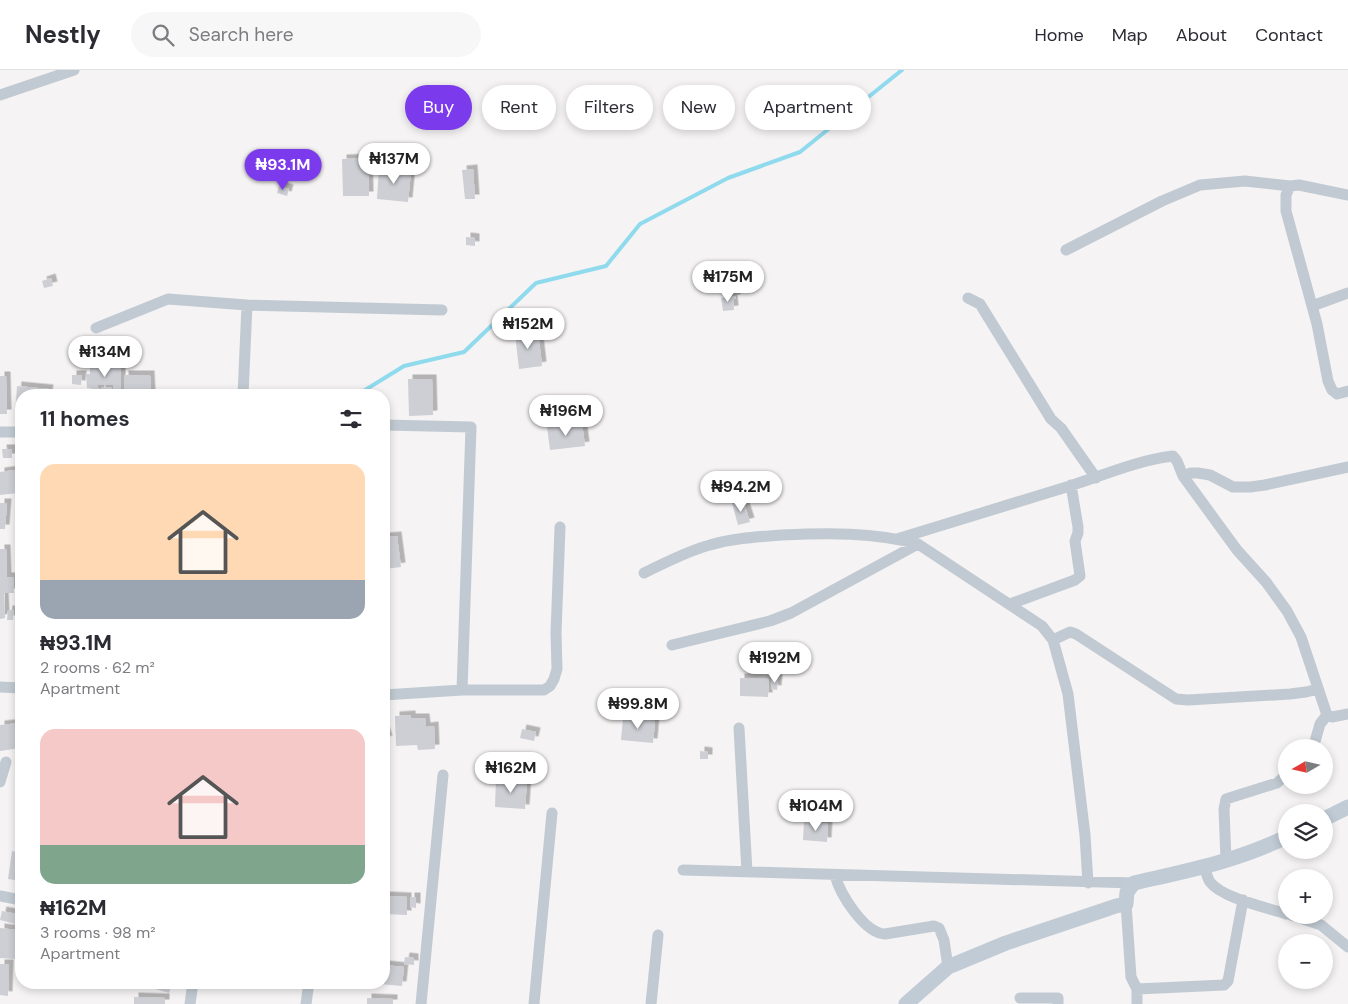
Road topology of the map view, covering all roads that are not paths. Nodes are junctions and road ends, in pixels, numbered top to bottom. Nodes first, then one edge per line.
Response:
1 (74, 70) edge
2 (0, 94) edge
3 (1290, 186) junction
4 (1348, 195) edge
5 (1066, 250) dead end
6 (1348, 293) edge
7 (968, 298) dead end
8 (247, 305) junction
9 (1312, 306) junction
10 (442, 310) dead end
11 (96, 328) dead end
12 (243, 389) edge
13 (1348, 391) edge
14 (390, 425) edge
15 (0, 432) edge
16 (15, 432) edge
17 (1348, 467) edge
18 (1183, 476) junction
19 (1096, 478) junction
20 (1071, 486) junction
21 (560, 527) dead end
22 (897, 539) junction
23 (918, 544) junction
24 (644, 573) dead end
25 (1010, 604) junction
26 (1053, 640) junction
27 (672, 645) dead end
28 (0, 687) edge
29 (15, 688) edge
30 (1318, 688) junction
31 (462, 690) junction
32 (390, 694) edge
33 (1348, 714) edge
34 (1327, 715) junction
35 (739, 728) dead end
36 (1316, 739) edge
37 (6, 762) dead end
38 (443, 775) dead end
39 (0, 782) edge
40 (1278, 782) edge
41 (1348, 807) edge
42 (552, 813) dead end
43 (1333, 814) edge
44 (1278, 841) edge
45 (1226, 860) junction
46 (1205, 867) junction
47 (683, 870) dead end
48 (747, 872) junction
49 (835, 875) junction
50 (1088, 882) junction
51 (1134, 883) junction
52 (0, 896) edge
53 (15, 899) edge
54 (1243, 900) junction
55 (1126, 904) junction
56 (1278, 911) edge
57 (1318, 924) edge
58 (658, 935) dead end
59 (1348, 947) edge
60 (948, 967) junction
61 (192, 989) edge
62 (308, 989) edge
63 (1137, 989) junction
64 (1020, 998) dead end
65 (190, 1004) edge
66 (306, 1004) edge
67 (421, 1004) edge
68 (534, 1004) edge
69 (651, 1004) edge
70 (906, 1004) edge
71 (1058, 1004) edge
72 (1137, 1004) edge

1 - 2 street
3 - 4 street
3 - 5 street
3 - 9 street
6 - 9 street
7 - 19 street
8 - 10 street
8 - 11 street
8 - 12 street
9 - 13 street
14 - 31 street
15 - 16 street
17 - 18 street
18 - 19 street
18 - 30 street
19 - 20 street
20 - 22 street
20 - 25 street
21 - 31 street
22 - 23 street
22 - 24 street
23 - 25 street
23 - 27 street
25 - 26 street
26 - 30 street
26 - 50 street
28 - 29 street
30 - 34 street
31 - 32 street
33 - 34 street
34 - 36 street
35 - 48 street
37 - 39 street
38 - 67 street
40 - 45 street
41 - 43 street
42 - 68 street
44 - 45 street
45 - 46 street
46 - 51 street
46 - 54 street
47 - 48 street
48 - 49 street
49 - 50 street
49 - 60 street
50 - 51 street
51 - 55 street
52 - 53 street
54 - 56 street
54 - 63 street
55 - 60 street
55 - 63 street
57 - 59 street
58 - 69 street
60 - 70 street
61 - 65 street
62 - 66 street
63 - 72 street
64 - 71 street

